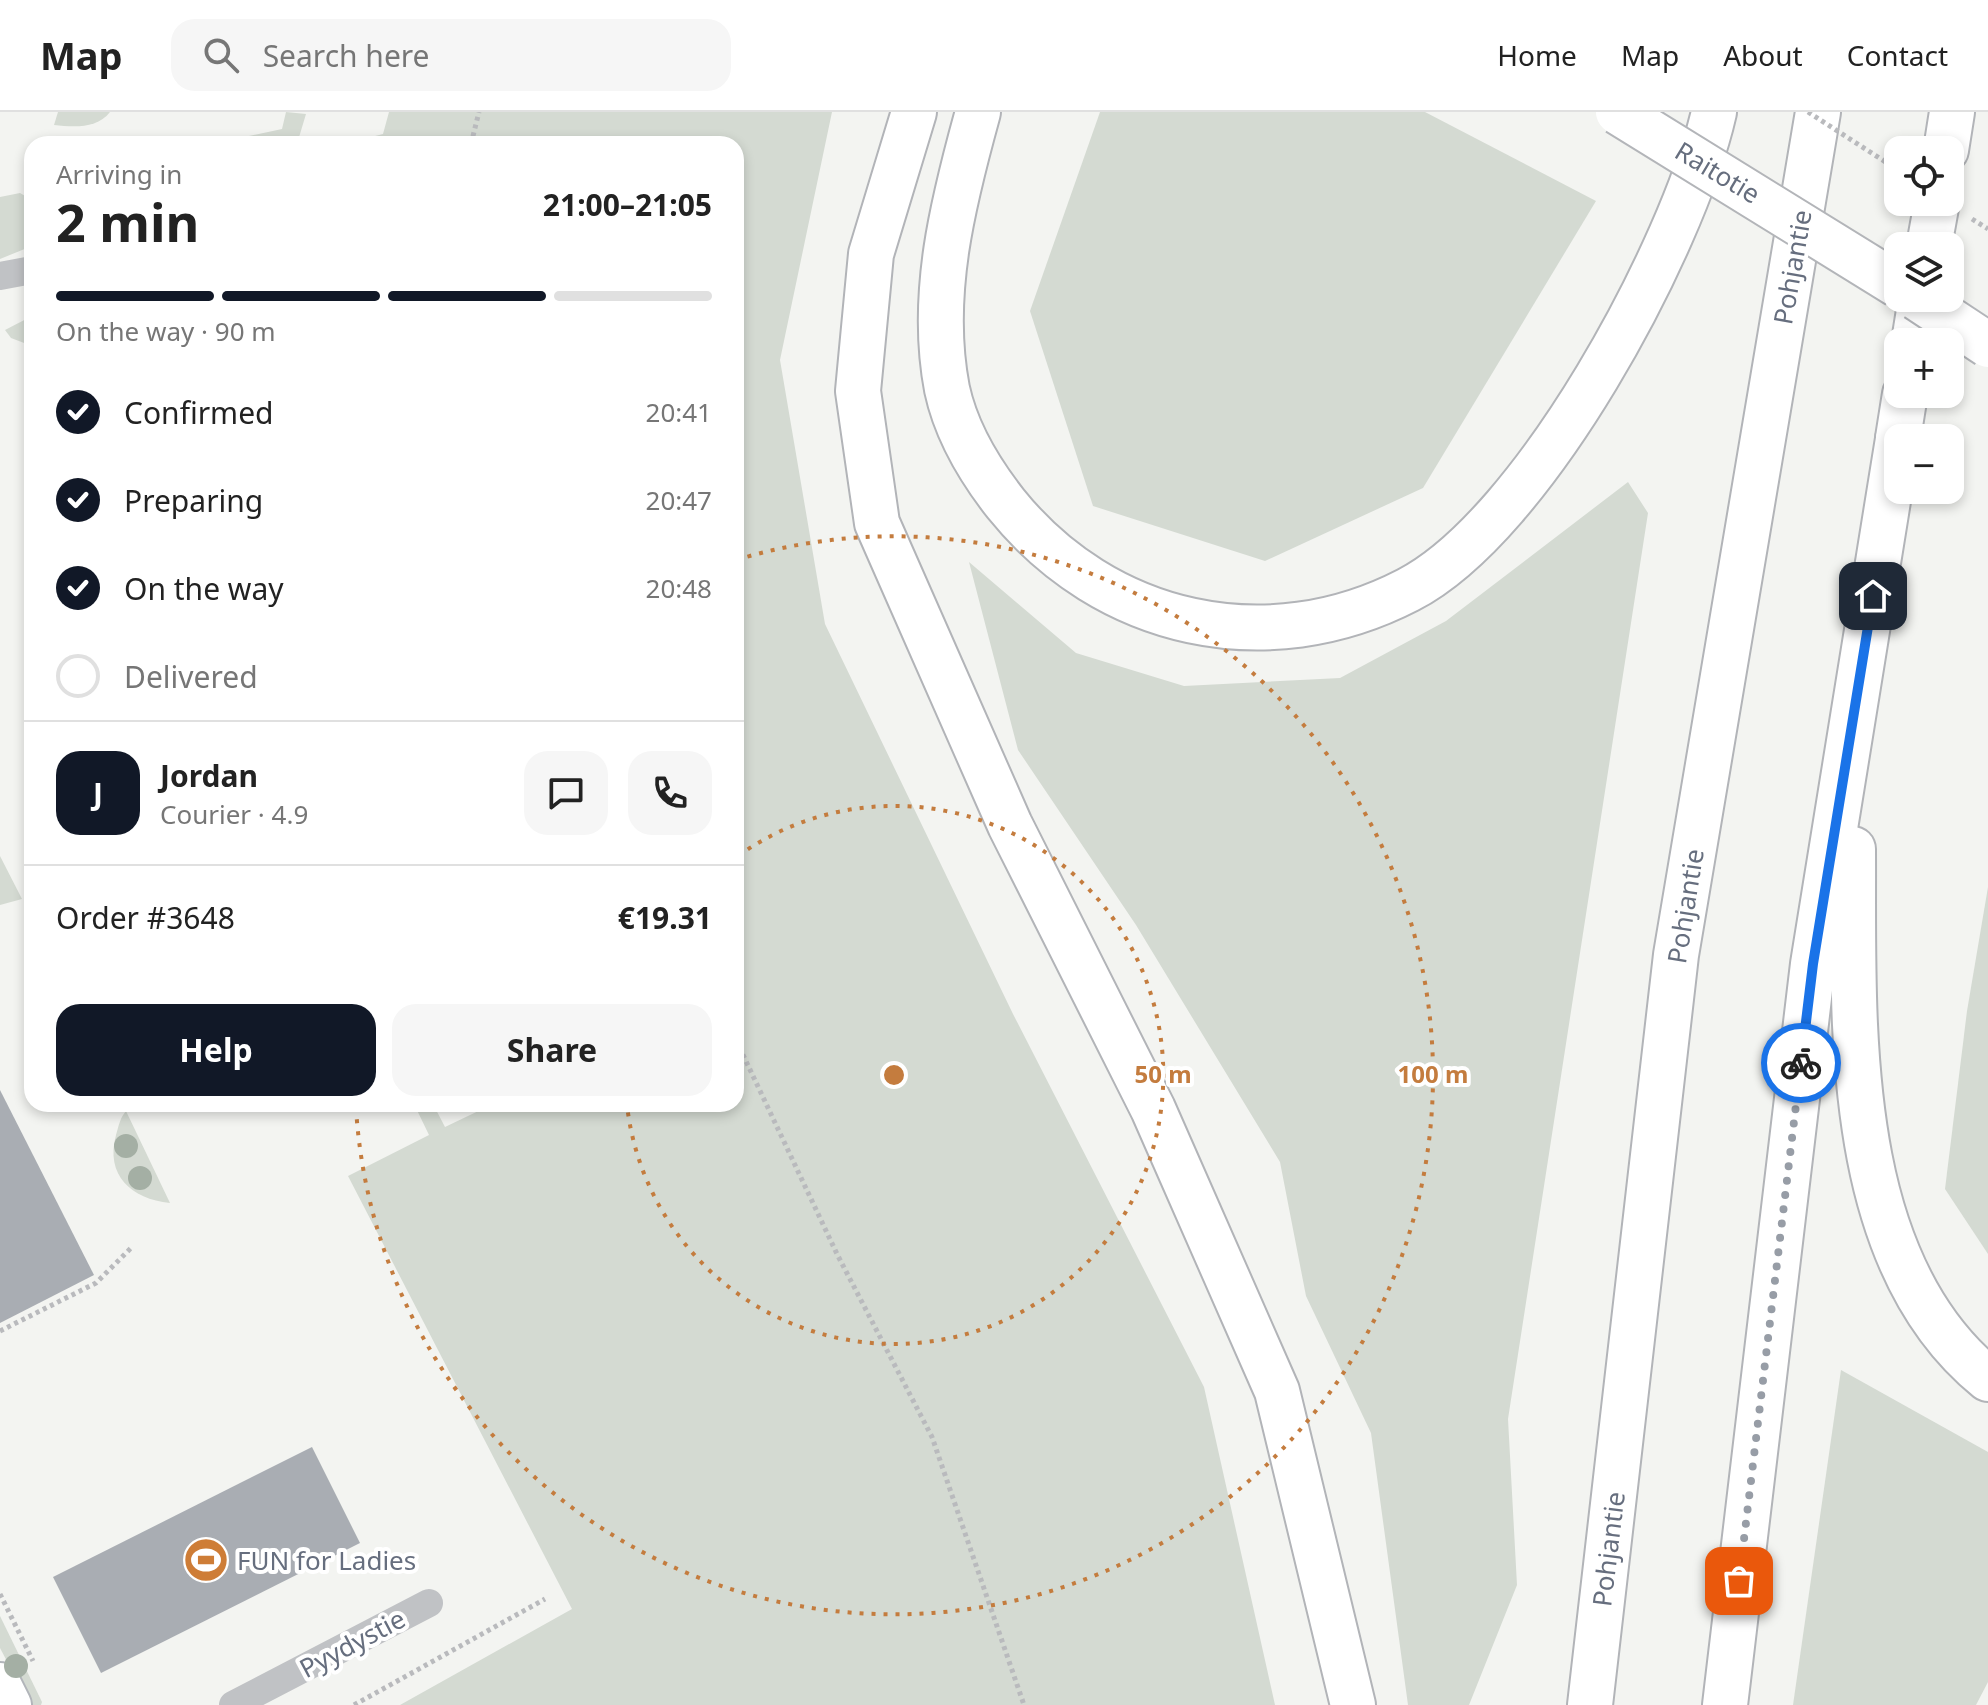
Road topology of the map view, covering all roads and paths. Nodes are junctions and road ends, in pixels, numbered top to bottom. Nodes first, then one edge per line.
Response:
1 (479, 112) edge
2 (914, 112) edge
3 (978, 112) edge
4 (1618, 112) edge
5 (1714, 112) edge
6 (1808, 112) edge
7 (1818, 112) edge
8 (1952, 112) edge
9 (473, 136) edge
10 (1948, 136) edge
11 (1884, 161) edge
12 (24, 272) edge
13 (0, 276) edge
14 (1884, 276) edge
15 (1940, 312) edge
16 (1988, 345) edge
17 (1887, 504) edge
18 (1852, 722) junction
19 (744, 1057) edge
20 (133, 1246) dead end
21 (0, 1331) edge
22 (1988, 1379) edge
23 (0, 1594) edge
24 (545, 1599) dead end
25 (429, 1603) dead end
26 (34, 1663) dead end
27 (0, 1683) edge
28 (11, 1705) edge
29 (233, 1705) edge
30 (354, 1705) edge
31 (1024, 1705) edge
32 (1353, 1705) edge
33 (1590, 1705) edge
34 (1725, 1705) edge

1 - 9 path
2 - 32 main road
3 - 5 main road
4 - 14 main road, Raitotie, bridge
6 - 11 path, bridge
7 - 33 main road, Pohjantie
8 - 10 main road
12 - 13 street
15 - 16 main road, bridge
17 - 18 main road
18 - 22 main road
18 - 34 main road
19 - 31 path
20 - 21 path
23 - 26 path
24 - 30 path
25 - 29 street, Pyydystie
27 - 28 street

